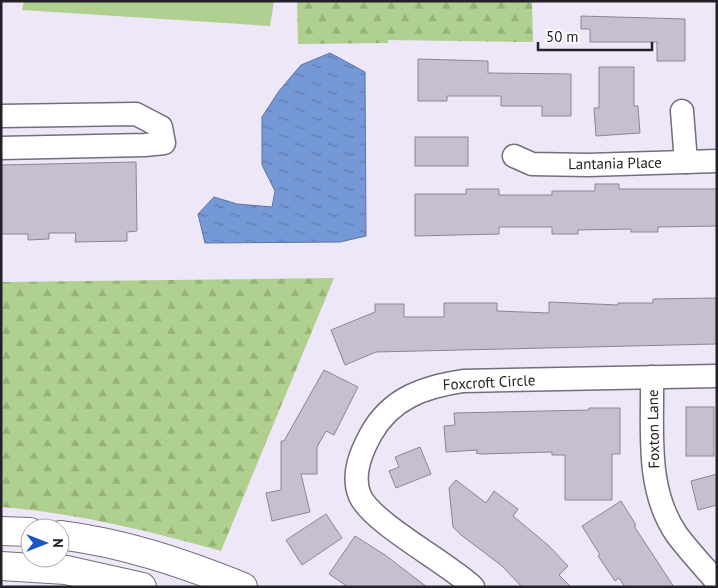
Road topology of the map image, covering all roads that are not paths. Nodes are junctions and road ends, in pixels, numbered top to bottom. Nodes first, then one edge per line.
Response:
1 (682, 111) dead end
2 (1, 116) edge
3 (7, 148) edge
4 (514, 156) dead end
5 (717, 161) edge
6 (686, 162) junction
7 (717, 376) edge
8 (652, 377) junction
9 (1, 531) edge
10 (20, 532) edge
11 (70, 537) edge
12 (122, 546) junction
13 (1, 566) edge
14 (113, 579) junction
15 (717, 582) edge
16 (142, 587) edge
17 (243, 587) edge
18 (473, 587) edge

1 - 6 street
2 - 3 street
4 - 6 street, Lantania Place
5 - 6 street, Lantania Place
7 - 8 street, Foxcroft Circle
8 - 15 street, Foxton Lane
8 - 18 street, Foxcroft Circle
9 - 10 main road
11 - 12 main road
12 - 14 main road
12 - 17 main road
13 - 14 main road
14 - 16 main road

